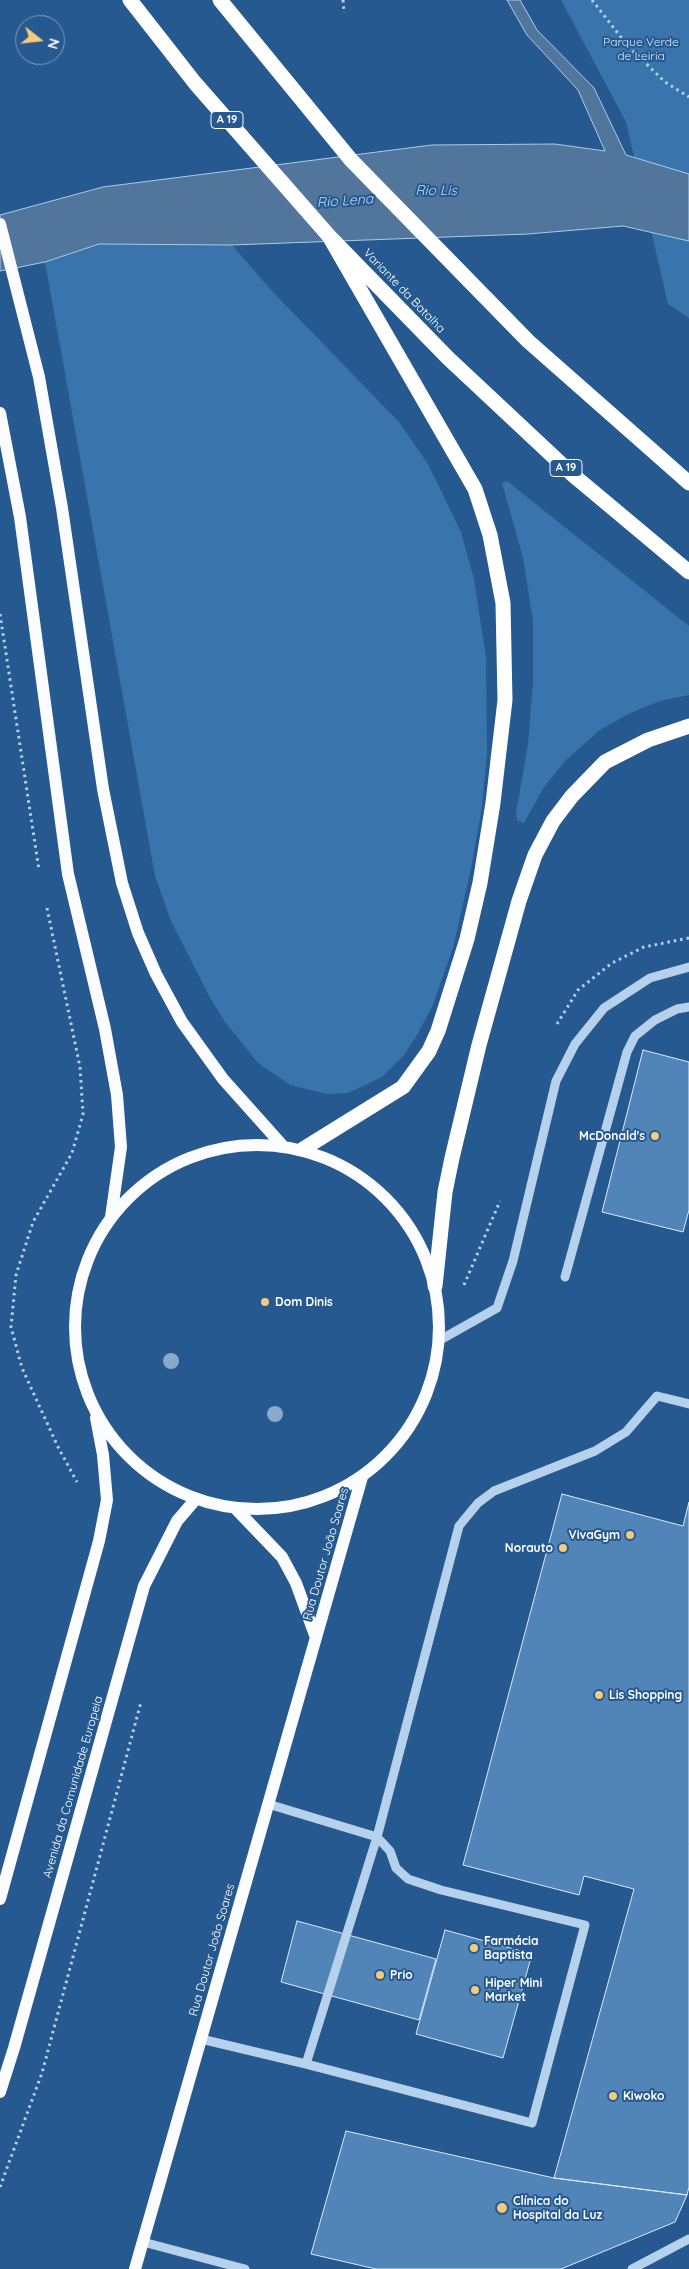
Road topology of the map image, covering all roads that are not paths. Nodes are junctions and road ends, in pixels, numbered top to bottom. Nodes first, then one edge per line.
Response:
1 (130, 0) edge
2 (225, 3) edge
3 (0, 224) edge
4 (329, 236) junction
5 (0, 413) edge
6 (689, 483) edge
7 (689, 572) edge
8 (689, 726) edge
9 (689, 967) edge
10 (689, 1007) edge
11 (282, 1145) junction
12 (303, 1149) junction
13 (111, 1217) junction
14 (565, 1277) dead end
15 (435, 1286) junction
16 (440, 1340) junction
17 (689, 1404) edge
18 (95, 1413) junction
19 (362, 1477) junction
20 (195, 1500) junction
21 (236, 1509) junction
22 (316, 1638) junction
23 (268, 1804) junction
24 (376, 1837) junction
25 (0, 1899) edge
26 (201, 2040) junction
27 (306, 2064) junction
28 (0, 2092) edge
29 (689, 2239) edge
30 (143, 2242) junction
31 (135, 2269) edge
32 (245, 2269) edge
33 (632, 2269) edge

1 - 4 highway, Variante da Batalha / A 19
2 - 6 highway
3 - 11 main road
4 - 7 highway, Variante da Batalha / A 19
4 - 12 highway
5 - 13 main road
8 - 15 highway
9 - 16 street
10 - 14 street
11 - 12 main road
11 - 13 main road
12 - 15 main road
13 - 18 main road
15 - 16 main road
16 - 19 main road
17 - 24 street
18 - 20 main road
18 - 25 main road
19 - 21 main road
19 - 22 main road, Rua Doutor João Soares
20 - 21 main road
20 - 28 main road, Avenida da Comunidade Europeia
21 - 22 main road, Rua Doutor João Soares
22 - 23 main road, Rua Doutor João Soares
23 - 24 street
23 - 26 main road, Rua Doutor João Soares
24 - 27 street
24 - 27 street
26 - 27 street
26 - 30 main road, Rua Doutor João Soares
29 - 33 street
30 - 31 main road, Rua Doutor João Soares
30 - 32 street

